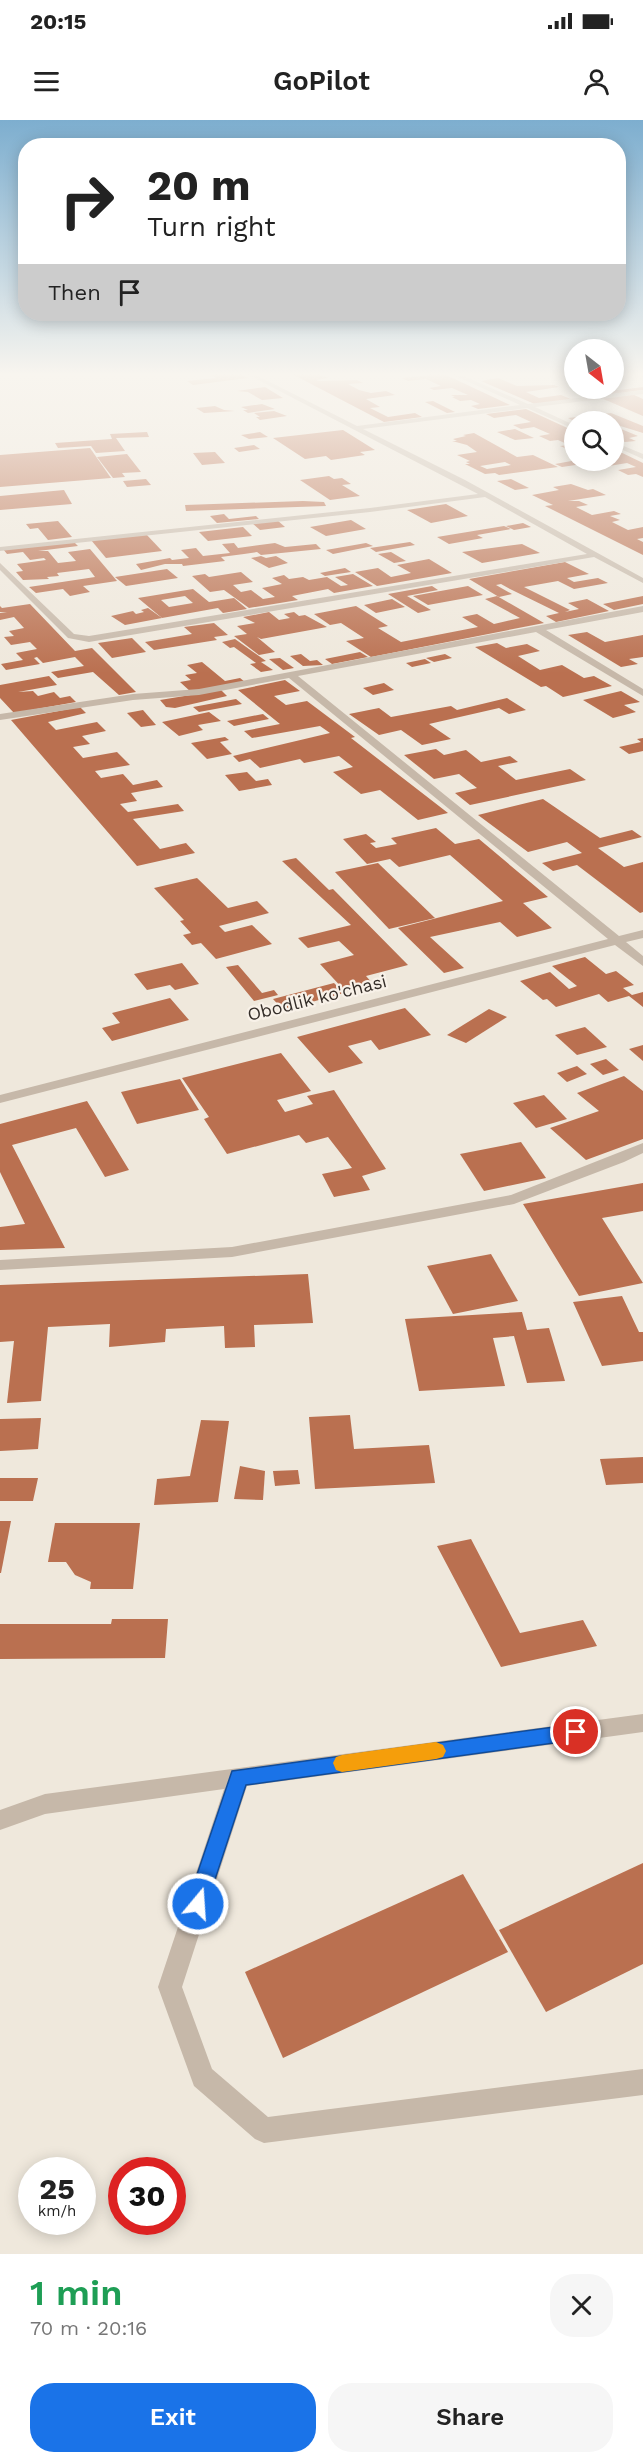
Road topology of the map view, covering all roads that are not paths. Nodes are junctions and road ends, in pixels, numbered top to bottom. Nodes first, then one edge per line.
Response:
1 (444, 474) edge
2 (486, 495) junction
3 (0, 549) edge
4 (594, 555) junction
5 (0, 565) edge
6 (643, 580) edge
7 (643, 609) edge
8 (538, 629) junction
9 (292, 676) junction
10 (643, 693) edge
11 (0, 717) edge
12 (643, 934) edge
13 (617, 940) junction
14 (643, 962) edge
15 (0, 1099) edge
16 (643, 1148) edge
17 (0, 1264) edge
18 (643, 1723) edge
19 (239, 1778) junction
20 (0, 1820) edge
21 (643, 2082) edge

1 - 2 street
2 - 3 street
2 - 4 street
4 - 5 street
4 - 6 street
7 - 8 street
8 - 9 street
8 - 10 street
9 - 11 street
9 - 13 street
12 - 13 street, Obodlik ko'chasi
13 - 14 street
13 - 15 street, Obodlik ko'chasi
16 - 17 street
18 - 19 street
19 - 20 street
19 - 21 street

